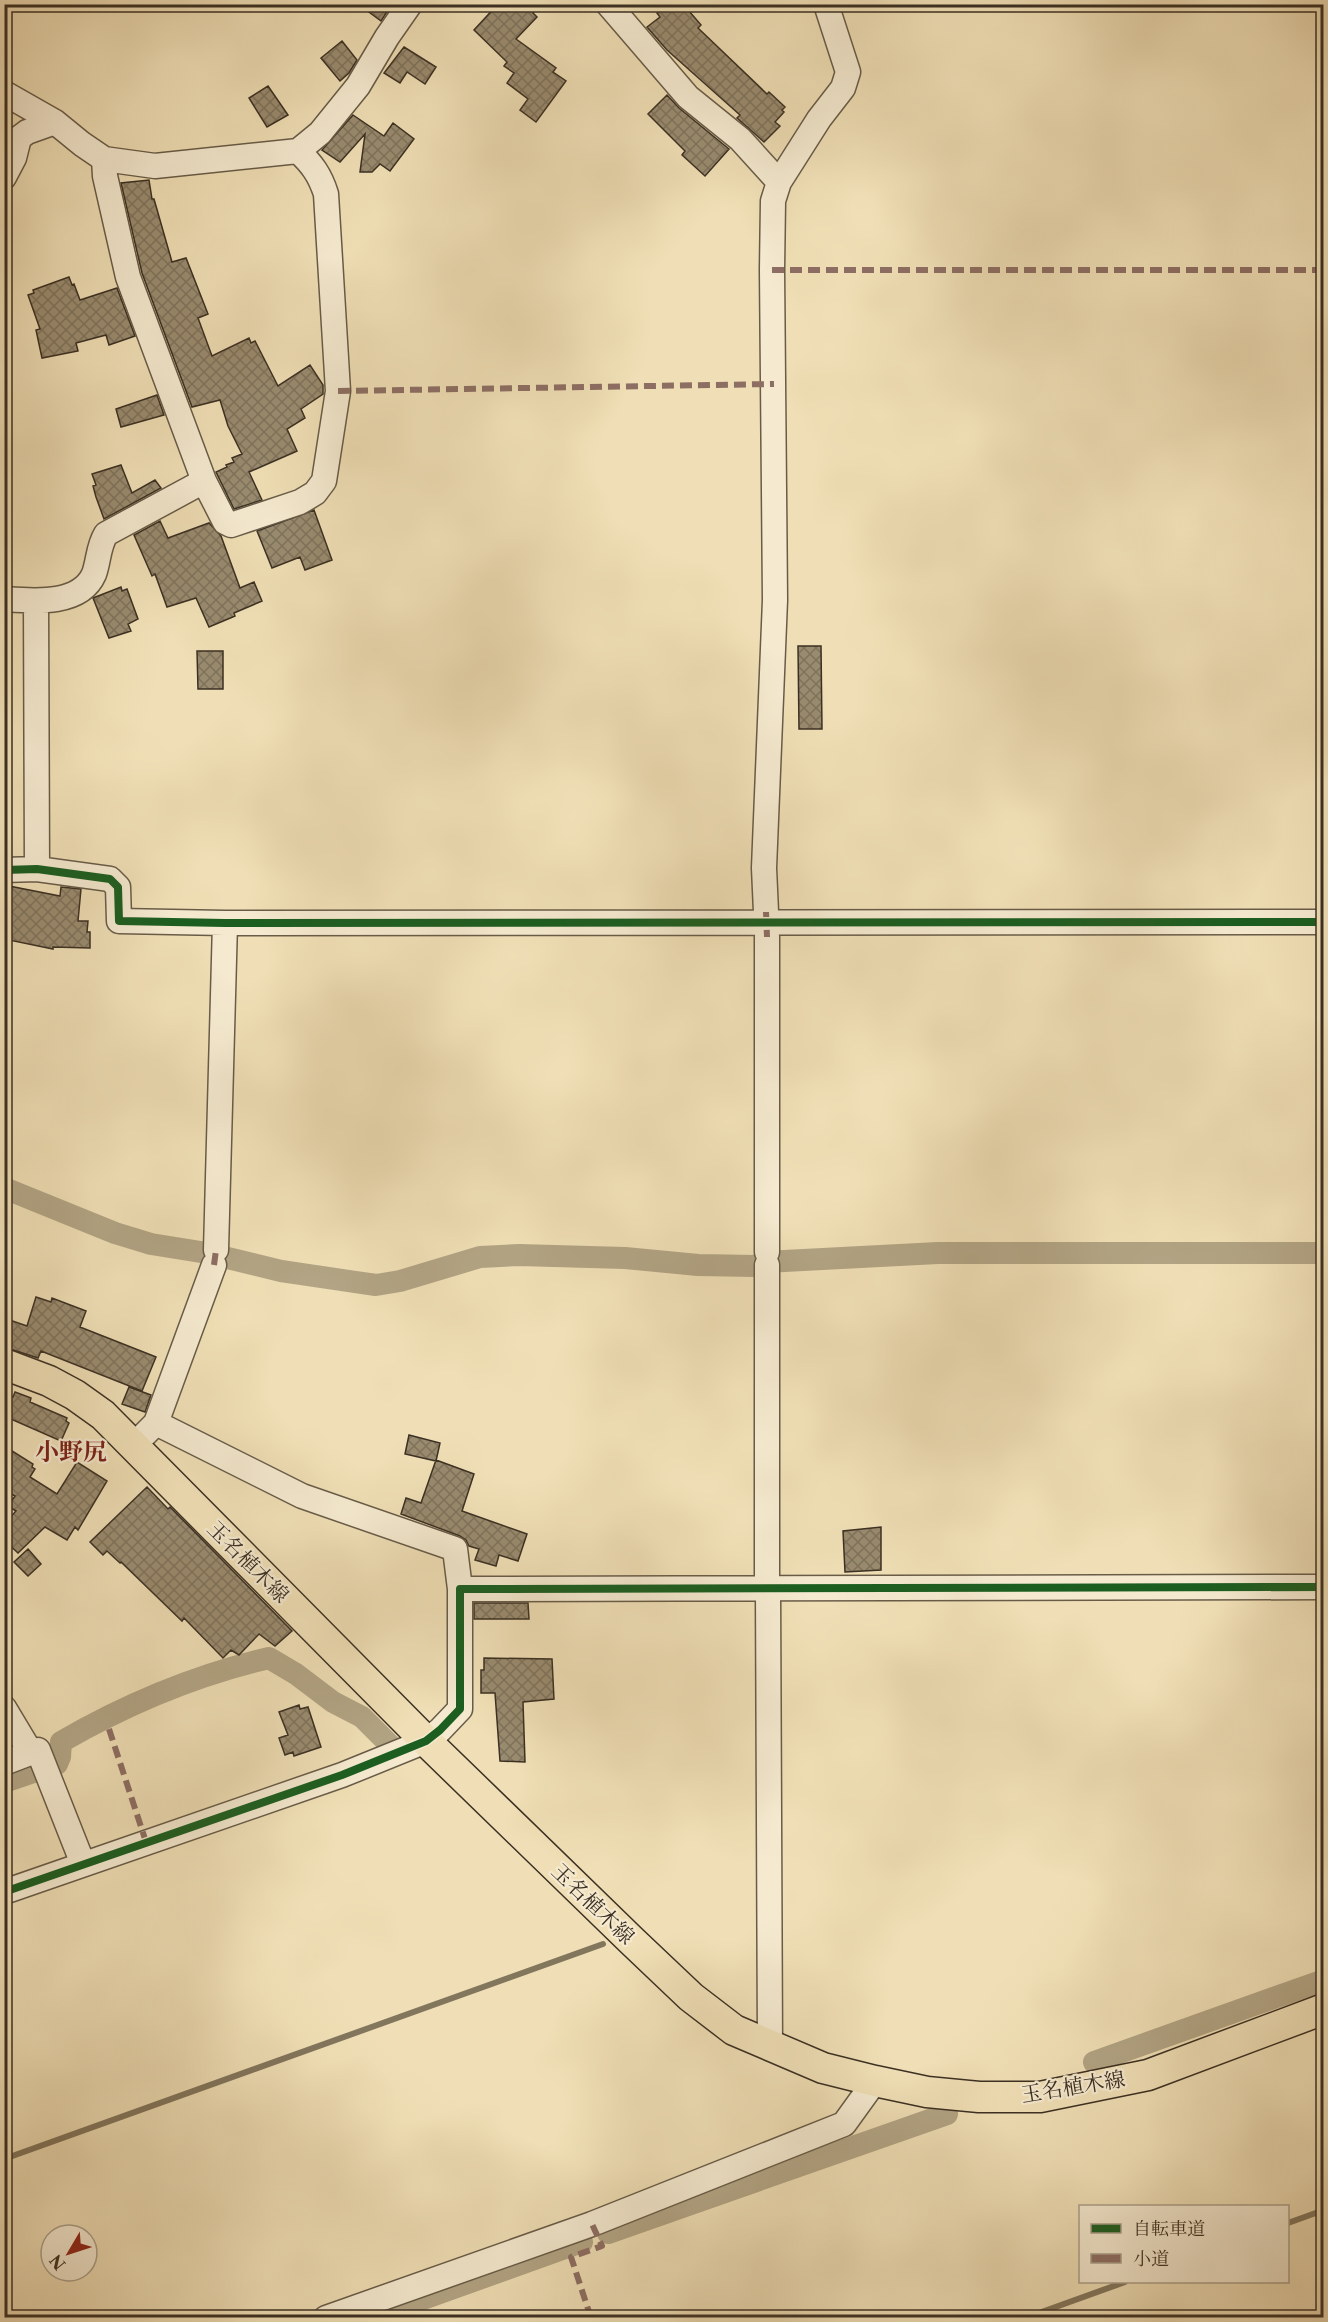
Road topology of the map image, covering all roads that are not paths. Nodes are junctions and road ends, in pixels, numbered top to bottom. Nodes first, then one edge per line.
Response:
1 (410, 4) edge
2 (609, 4) edge
3 (826, 4) edge
4 (4, 93) edge
5 (55, 122) junction
6 (298, 151) junction
7 (104, 159) junction
8 (4, 177) edge
9 (779, 182) junction
10 (204, 481) junction
11 (4, 598) edge
12 (36, 601) junction
13 (37, 869) junction
14 (4, 870) edge
15 (766, 912) dead end
16 (1323, 922) edge
17 (225, 923) junction
18 (767, 937) dead end
19 (4, 1364) edge
20 (156, 1423) junction
21 (134, 1446) junction
22 (1323, 1587) edge
23 (459, 1588) junction
24 (4, 1708) edge
25 (426, 1741) junction
26 (31, 1753) junction
27 (4, 1763) edge
28 (83, 1864) junction
29 (4, 1892) edge
30 (1323, 2009) edge
31 (770, 2046) junction
32 (875, 2081) junction
33 (326, 2318) edge

1 - 6 street
2 - 9 street
3 - 9 street
4 - 5 street
5 - 7 street
5 - 8 street
6 - 7 street
6 - 10 street
7 - 10 street
9 - 15 street
10 - 12 street
11 - 12 street
12 - 13 street
13 - 14 street
13 - 17 street
16 - 17 street
17 - 20 street
18 - 31 street
19 - 21 main road, 玉名植木線
20 - 21 street
20 - 23 street
21 - 25 main road, 玉名植木線
22 - 23 street
23 - 25 street
24 - 26 street
25 - 28 street
25 - 31 main road, 玉名植木線
26 - 27 street
26 - 28 street
28 - 29 street
30 - 32 main road, 玉名植木線
31 - 32 main road, 玉名植木線
32 - 33 street

